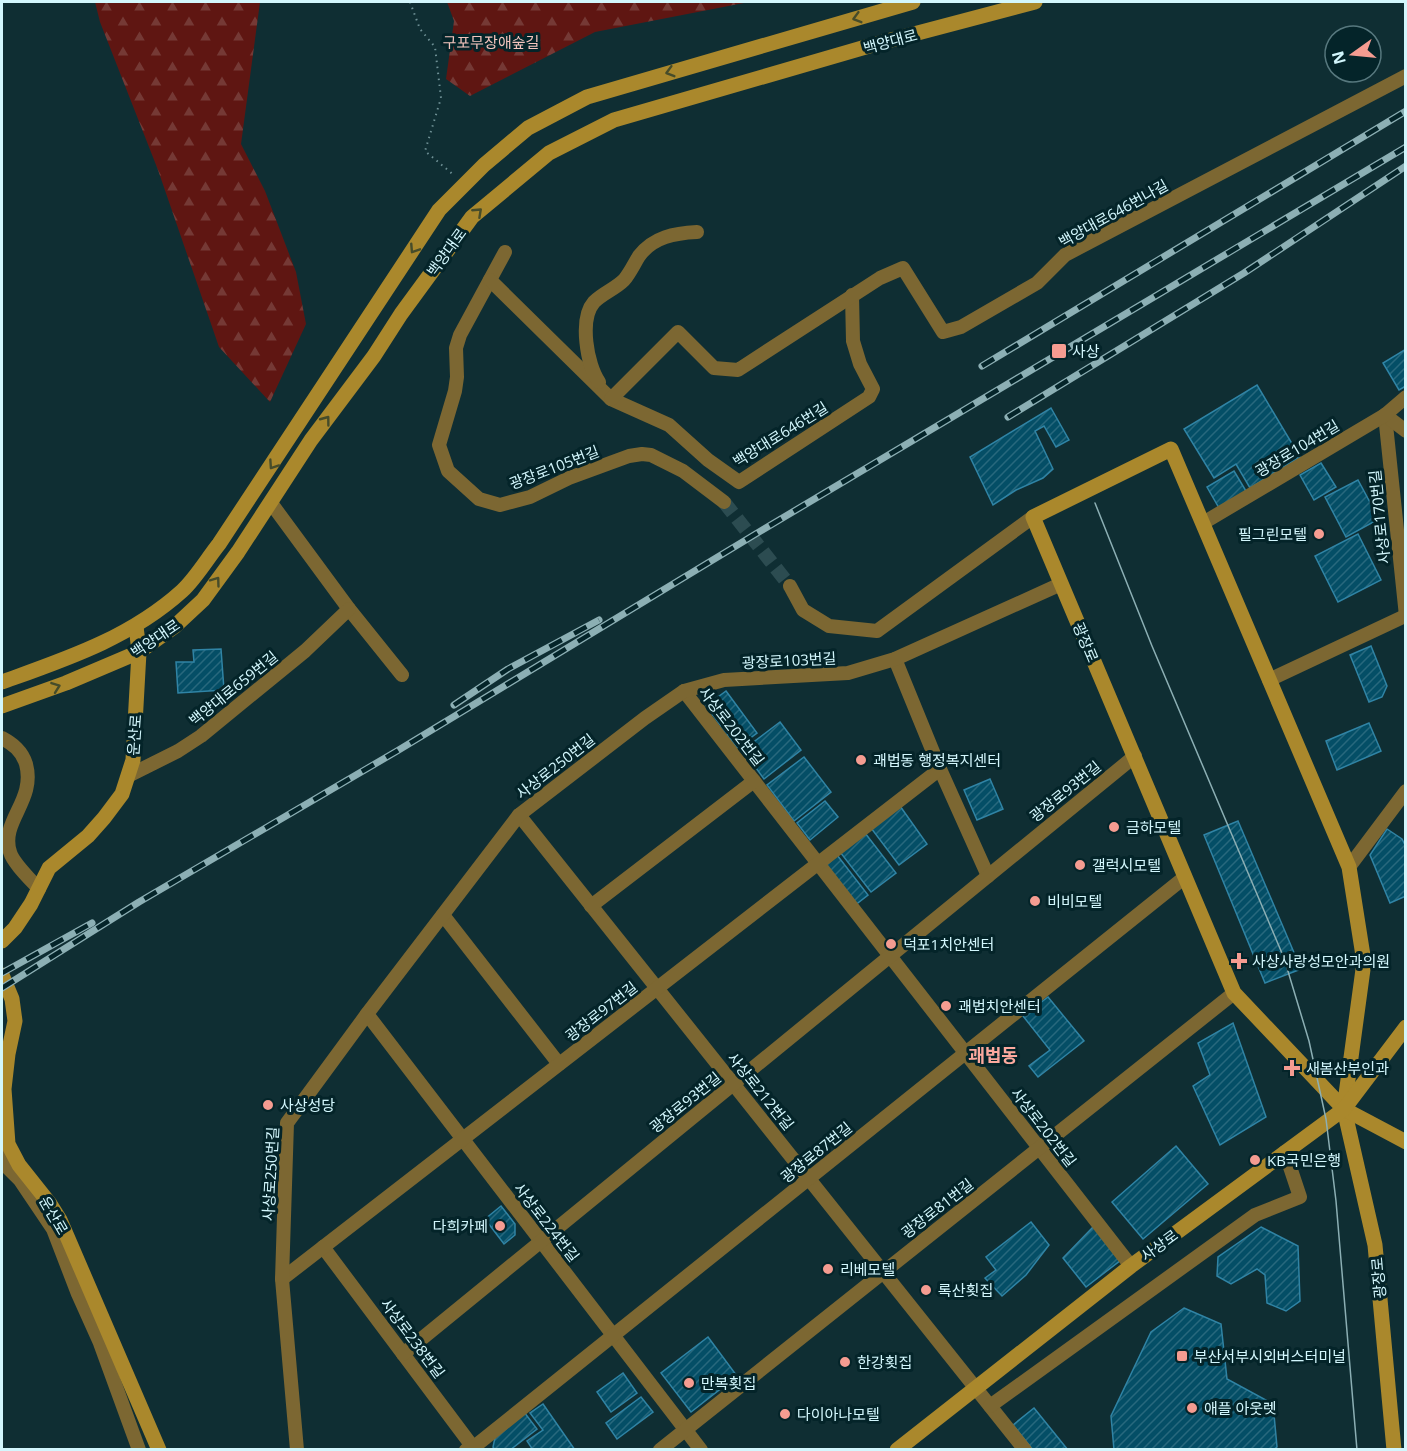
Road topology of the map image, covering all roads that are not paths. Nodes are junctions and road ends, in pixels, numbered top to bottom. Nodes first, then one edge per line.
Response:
1 (914, 2) edge
2 (1035, 2) edge
3 (1406, 76) edge
4 (697, 232) dead end
5 (505, 252) dead end
6 (490, 280) junction
7 (852, 296) junction
8 (1406, 397) edge
9 (610, 399) junction
10 (1385, 415) junction
11 (1406, 431) edge
12 (724, 502) tunnel mouth
13 (271, 503) junction
14 (1033, 517) junction
15 (1203, 524) junction
16 (1061, 584) junction
17 (790, 586) tunnel mouth
18 (349, 609) junction
19 (1405, 616) edge
20 (136, 626) junction
21 (139, 652) junction
22 (895, 658) junction
23 (402, 675) dead end
24 (1269, 680) junction
25 (2, 682) edge
26 (684, 691) junction
27 (2, 706) edge
28 (2, 738) edge
29 (1135, 756) junction
30 (940, 769) junction
31 (128, 776) junction
32 (754, 781) junction
33 (1406, 791) edge
34 (519, 815) junction
35 (6, 827) edge
36 (818, 863) junction
37 (1349, 867) junction
38 (988, 876) junction
39 (1185, 877) junction
40 (39, 889) junction
41 (591, 906) junction
42 (443, 915) junction
43 (2, 941) edge
44 (890, 956) junction
45 (2, 975) edge
46 (657, 988) junction
47 (1234, 993) junction
48 (367, 1014) junction
49 (1406, 1027) edge
50 (965, 1053) junction
51 (560, 1064) junction
52 (734, 1084) junction
53 (1344, 1109) junction
54 (463, 1139) junction
55 (1406, 1142) edge
56 (1039, 1148) junction
57 (1285, 1152) junction
58 (2, 1155) edge
59 (809, 1179) junction
60 (541, 1241) junction
61 (323, 1247) junction
62 (1131, 1266) junction
63 (884, 1272) junction
64 (282, 1280) junction
65 (614, 1335) junction
66 (404, 1354) junction
67 (976, 1388) junction
68 (990, 1406) junction
69 (686, 1429) junction
70 (139, 1449) edge
71 (159, 1449) edge
72 (297, 1449) edge
73 (472, 1449) edge
74 (660, 1449) edge
75 (701, 1449) edge
76 (897, 1449) edge
77 (1024, 1449) edge
78 (1394, 1449) edge

1 -> 20 main road, 백양대로
13 -> 2 main road, 백양대로
3 - 7 street, 백양대로646번나길
4 - 9 street
5 - 6 street, 광장로105번길
6 - 9 street, 백양대로646번길
6 - 12 street, 광장로105번길
7 - 9 street, 백양대로646번나길
7 - 9 street, 백양대로646번길
8 - 10 street, 광장로104번길
10 - 11 street
10 - 15 street, 광장로104번길
10 - 19 street, 사상로170번길
13 - 18 street
21 -> 13 main road, 백양대로
14 - 15 main road, 광장로
14 - 16 main road, 광장로
14 - 17 street
15 - 24 main road, 광장로
16 - 22 street, 광장로103번길
16 - 29 main road, 광장로
18 - 23 street
18 - 31 street, 백양대로659번길
19 - 24 street
20 - 21 main road, 운산로
20 - 25 main road, 백양대로
27 -> 21 main road, 백양대로
21 - 31 main road, 운산로
22 - 26 street, 광장로103번길
22 - 30 street
24 - 37 main road, 광장로
26 - 32 street, 사상로202번길
26 - 34 street, 사상로250번길
28 - 35 street
29 - 38 street, 광장로93번길
29 - 39 main road, 광장로
30 - 36 street, 광장로97번길
30 - 38 street
31 - 40 main road, 운산로
32 - 36 street, 사상로202번길
32 - 41 street, 사상로202번길
33 - 37 street
34 - 41 street, 사상로212번길
34 - 42 street, 사상로250번길
35 - 40 street
36 - 44 street, 사상로202번길
36 - 46 street, 광장로97번길
37 - 53 main road, 광장로
38 - 44 street, 광장로93번길
39 - 47 main road, 광장로
39 - 50 street, 광장로87번길
40 - 43 main road, 운산로
41 - 46 street, 사상로212번길
42 - 48 street, 사상로250번길
42 - 51 street
44 - 50 street, 사상로202번길
44 - 52 street, 광장로93번길
45 - 71 main road, 운산로
46 - 51 street, 광장로97번길
46 - 52 street, 사상로212번길
47 - 53 main road, 광장로
47 - 56 street, 광장로81번길
48 - 54 street, 사상로224번길
48 - 64 street, 사상로250번길
49 - 53 main road, 사상로
50 - 56 street, 사상로202번길
50 - 59 street, 광장로87번길
51 - 54 street, 광장로97번길
52 - 59 street, 사상로212번길
52 - 60 street, 광장로93번길
53 - 55 main road
53 - 57 main road, 사상로
53 - 78 main road, 광장로
54 - 60 street, 사상로224번길
54 - 61 street, 광장로97번길
56 - 62 street, 사상로202번길
56 - 63 street, 광장로81번길
57 - 62 main road, 사상로
57 - 68 street
58 - 70 street
59 - 63 street, 사상로212번길
59 - 65 street, 광장로87번길
60 - 65 street, 사상로224번길
60 - 66 street, 광장로93번길
61 - 64 street, 광장로97번길
61 - 66 street, 사상로238번길
62 - 67 main road, 사상로
63 - 67 street, 사상로212번길
63 - 69 street, 광장로81번길
64 - 72 street, 사상로250번길
65 - 69 street, 사상로224번길
65 - 73 street, 광장로87번길
66 - 73 street, 사상로238번길
67 - 68 street, 사상로212번길
67 - 76 main road, 사상로
68 - 77 street, 사상로212번길
69 - 74 street, 광장로81번길
69 - 75 street, 사상로224번길

